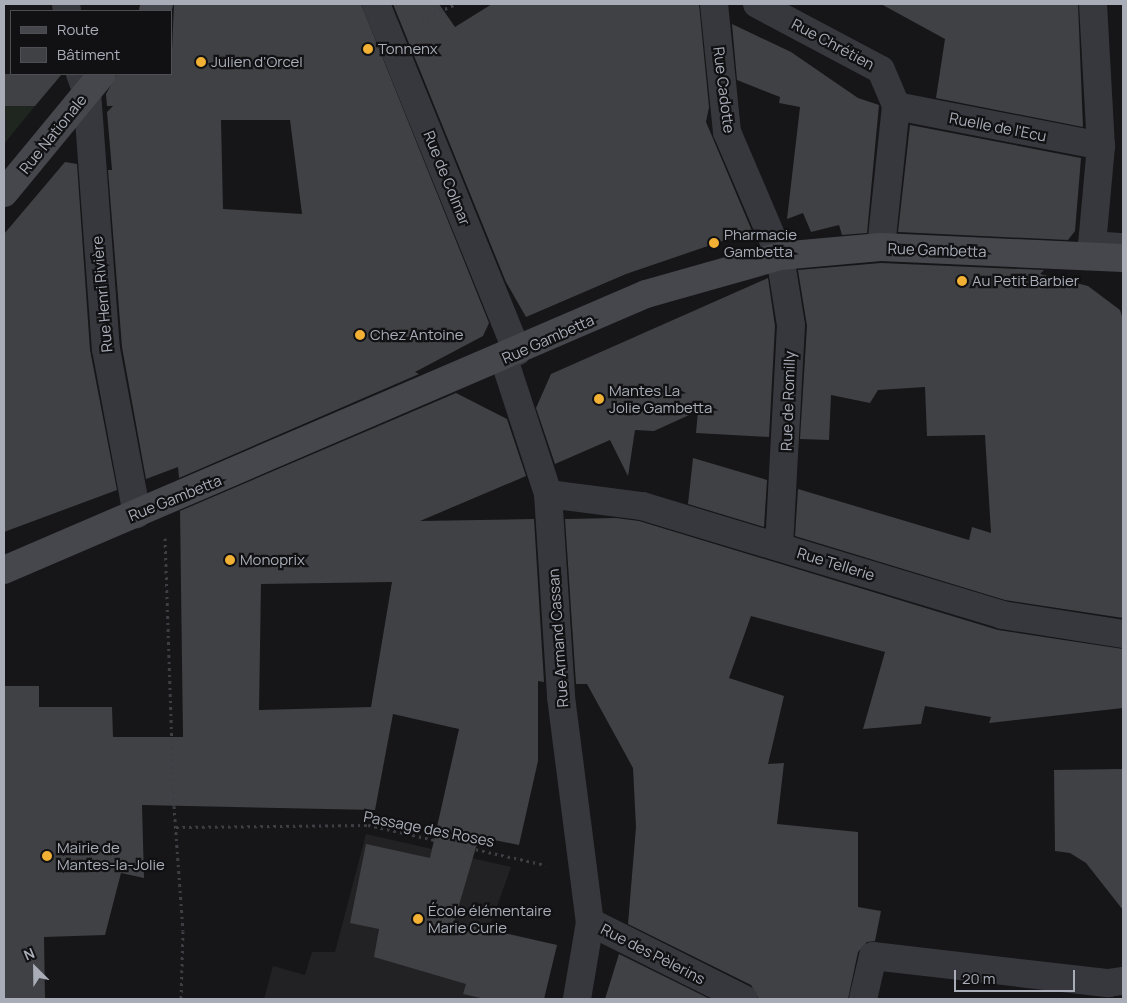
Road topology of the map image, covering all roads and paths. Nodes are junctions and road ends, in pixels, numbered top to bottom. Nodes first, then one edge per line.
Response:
1 (376, 4) edge
2 (714, 4) edge
3 (757, 4) edge
4 (1093, 4) edge
5 (90, 80) edge
6 (896, 106) junction
7 (1101, 146) junction
8 (4, 194) edge
9 (1123, 247) edge
10 (881, 248) junction
11 (780, 256) junction
12 (1123, 258) edge
13 (510, 355) junction
14 (548, 494) junction
15 (164, 503) junction
16 (137, 514) junction
17 (779, 547) junction
18 (4, 570) edge
19 (1123, 634) edge
20 (176, 827) junction
21 (585, 876) junction
22 (590, 922) junction
23 (1123, 981) edge
24 (181, 999) edge
25 (577, 999) edge
26 (744, 999) edge
27 (863, 999) edge

1 - 13 street, Rue de Colmar
2 - 11 street, Rue Cadotte
3 - 6 street, Rue Chrétien
4 - 7 street
5 - 8 main road, Rue Nationale
5 - 16 street, Rue Henri Rivière
6 - 7 street, Ruelle de l'Ecu
6 - 10 street, Rue Chrétien
7 - 9 street
10 - 11 main road, Rue Gambetta
10 - 12 main road, Rue Gambetta
11 - 13 main road, Rue Gambetta
11 - 17 street, Rue de Romilly
13 - 14 street, Rue Armand Cassan
13 - 15 main road, Rue Gambetta
14 - 17 street, Rue Tellerie
14 - 21 street, Rue Armand Cassan
15 - 16 main road, Rue Gambetta
15 - 20 path
16 - 18 main road, Rue Gambetta
17 - 19 street, Rue Tellerie
20 - 21 path, Passage des Roses
20 - 24 path
21 - 22 street, Rue Armand Cassan
22 - 25 street, Rue Armand Cassan
22 - 26 street, Rue des Pèlerins
23 - 27 street

